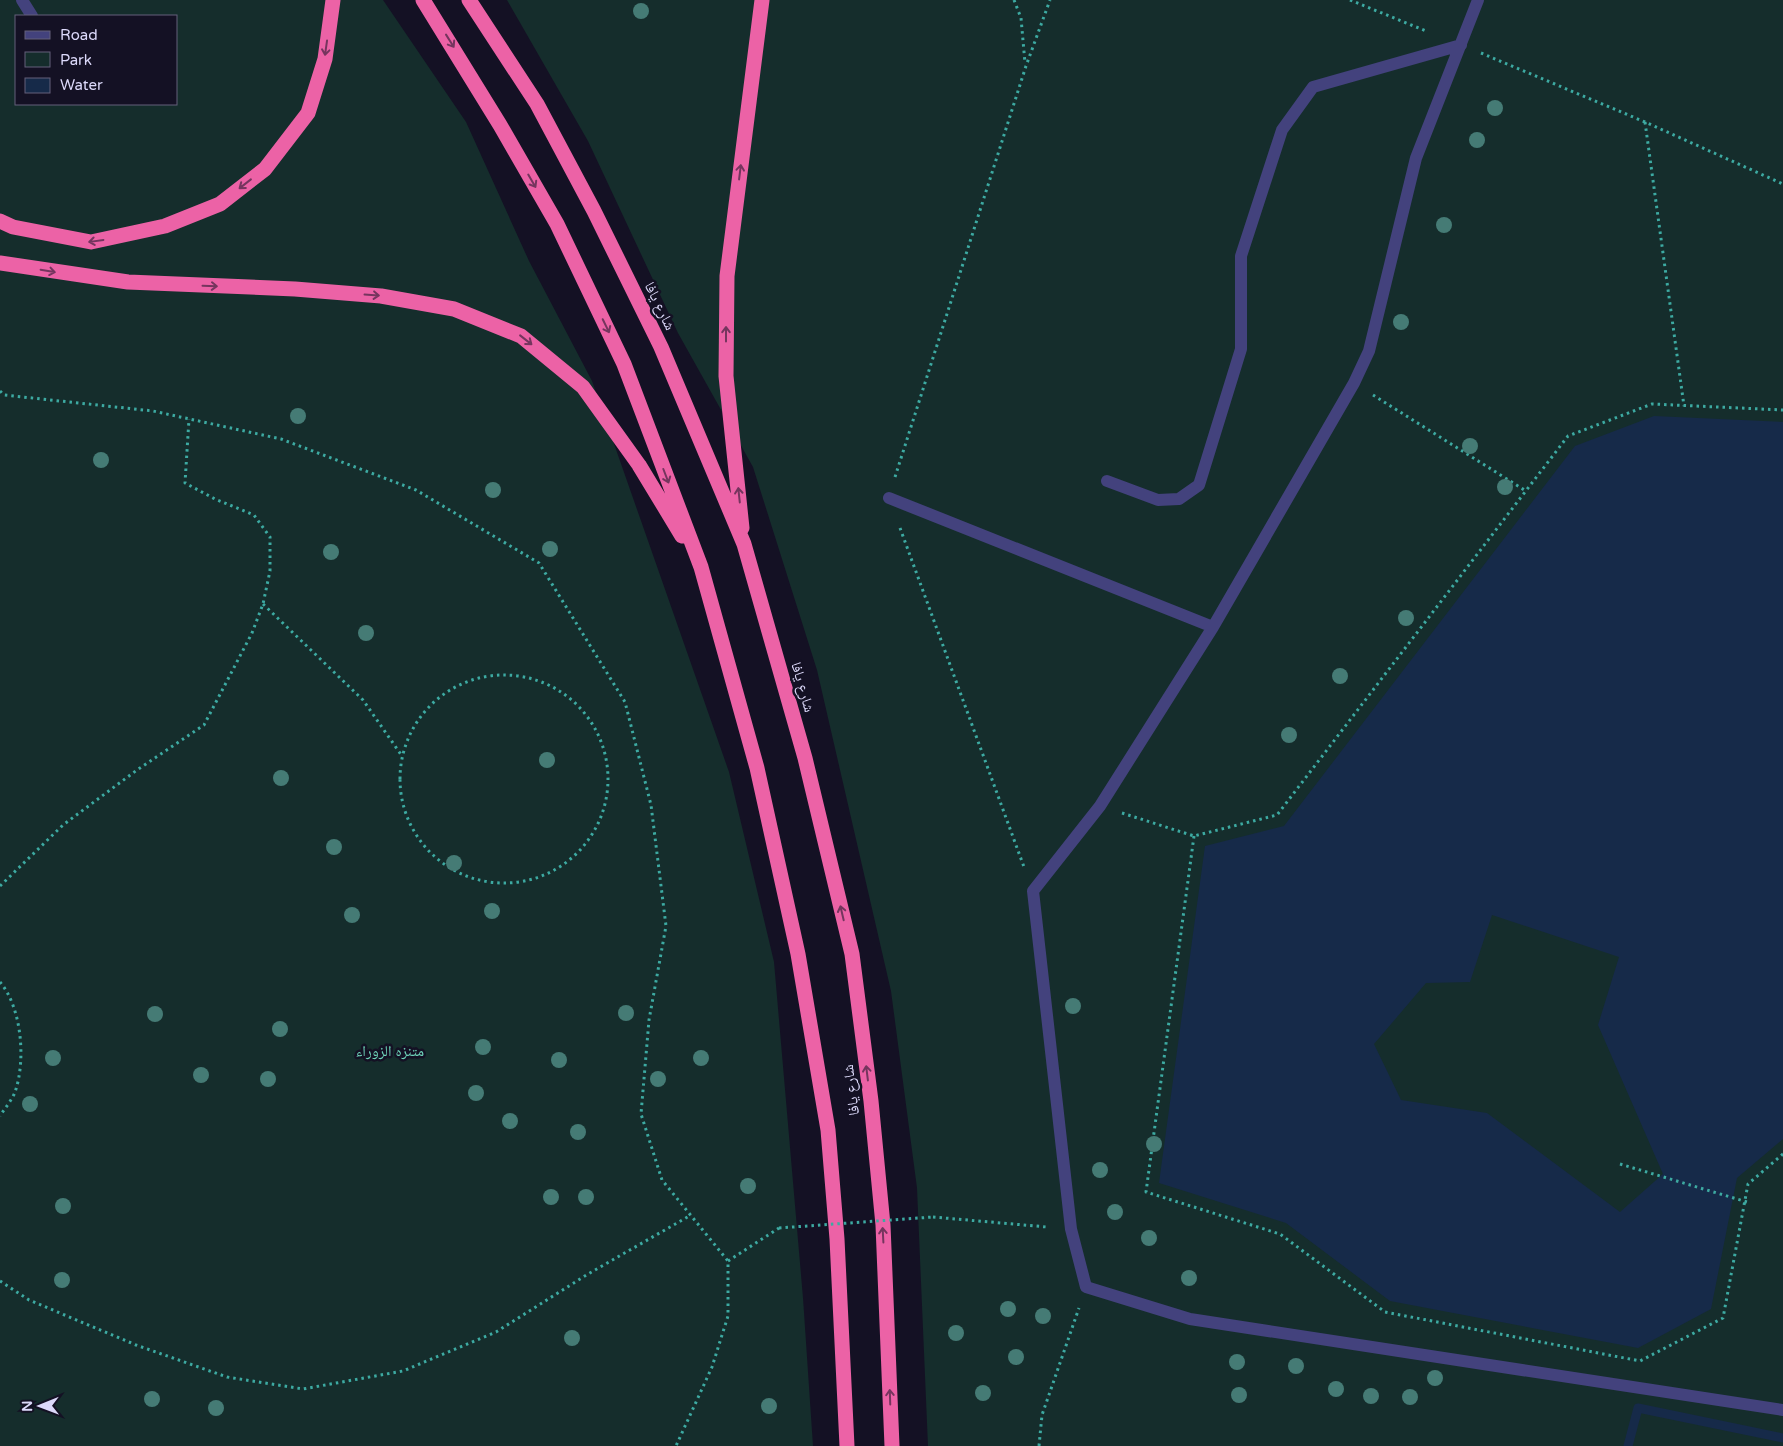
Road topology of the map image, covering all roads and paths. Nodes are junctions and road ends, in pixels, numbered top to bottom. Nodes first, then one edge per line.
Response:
1 (22, 0) edge
2 (333, 0) edge
3 (423, 0) edge
4 (469, 0) edge
5 (762, 0) edge
6 (1014, 0) edge
7 (1050, 0) edge
8 (1350, 0) edge
9 (1478, 0) edge
10 (31, 15) edge
11 (1461, 45) junction
12 (1026, 66) junction
13 (1644, 122) junction
14 (1783, 184) edge
15 (0, 220) edge
16 (0, 263) edge
17 (1354, 383) junction
18 (0, 391) edge
19 (1684, 406) junction
20 (1783, 410) edge
21 (189, 419) junction
22 (1107, 481) dead end
23 (1526, 491) junction
24 (889, 498) junction
25 (744, 544) junction
26 (701, 567) junction
27 (263, 604) junction
28 (1213, 626) junction
29 (403, 757) junction
30 (1100, 806) junction
31 (1194, 836) junction
32 (0, 886) edge
33 (1033, 891) junction
34 (0, 982) edge
35 (0, 1116) edge
36 (1783, 1154) edge
37 (1620, 1164) dead end
38 (1746, 1202) junction
39 (691, 1215) junction
40 (1071, 1228) junction
41 (728, 1261) junction
42 (0, 1281) edge
43 (1086, 1287) junction
44 (1783, 1410) edge
45 (676, 1446) edge
46 (847, 1446) edge
47 (892, 1446) edge
48 (1039, 1446) edge

1 - 10 lane
2 -> 15 highway
3 -> 26 highway, شارع يافا
4 - 25 highway, شارع يافا
25 -> 5 highway
6 - 12 path
7 - 12 path
8 - 11 path
9 - 11 lane
11 - 13 path
11 - 17 lane
11 - 22 lane
12 - 24 path
13 - 14 path
13 - 19 path
16 -> 26 highway
17 - 23 path
17 - 28 lane
18 - 21 path
19 - 20 path
19 - 23 path
21 - 27 path
21 - 39 path
23 - 31 path
24 - 28 lane
24 - 33 path
47 -> 25 highway, شارع يافا
26 - 46 highway, شارع يافا
27 - 29 path
27 - 32 path
28 - 30 lane
29 - 29 path
30 - 31 path
30 - 33 lane
31 - 38 path
33 - 40 lane
34 - 35 path
36 - 38 path
37 - 38 path
39 - 41 path
39 - 42 path
40 - 41 path, bridge
40 - 43 lane
41 - 45 path
43 - 44 lane
43 - 48 path

